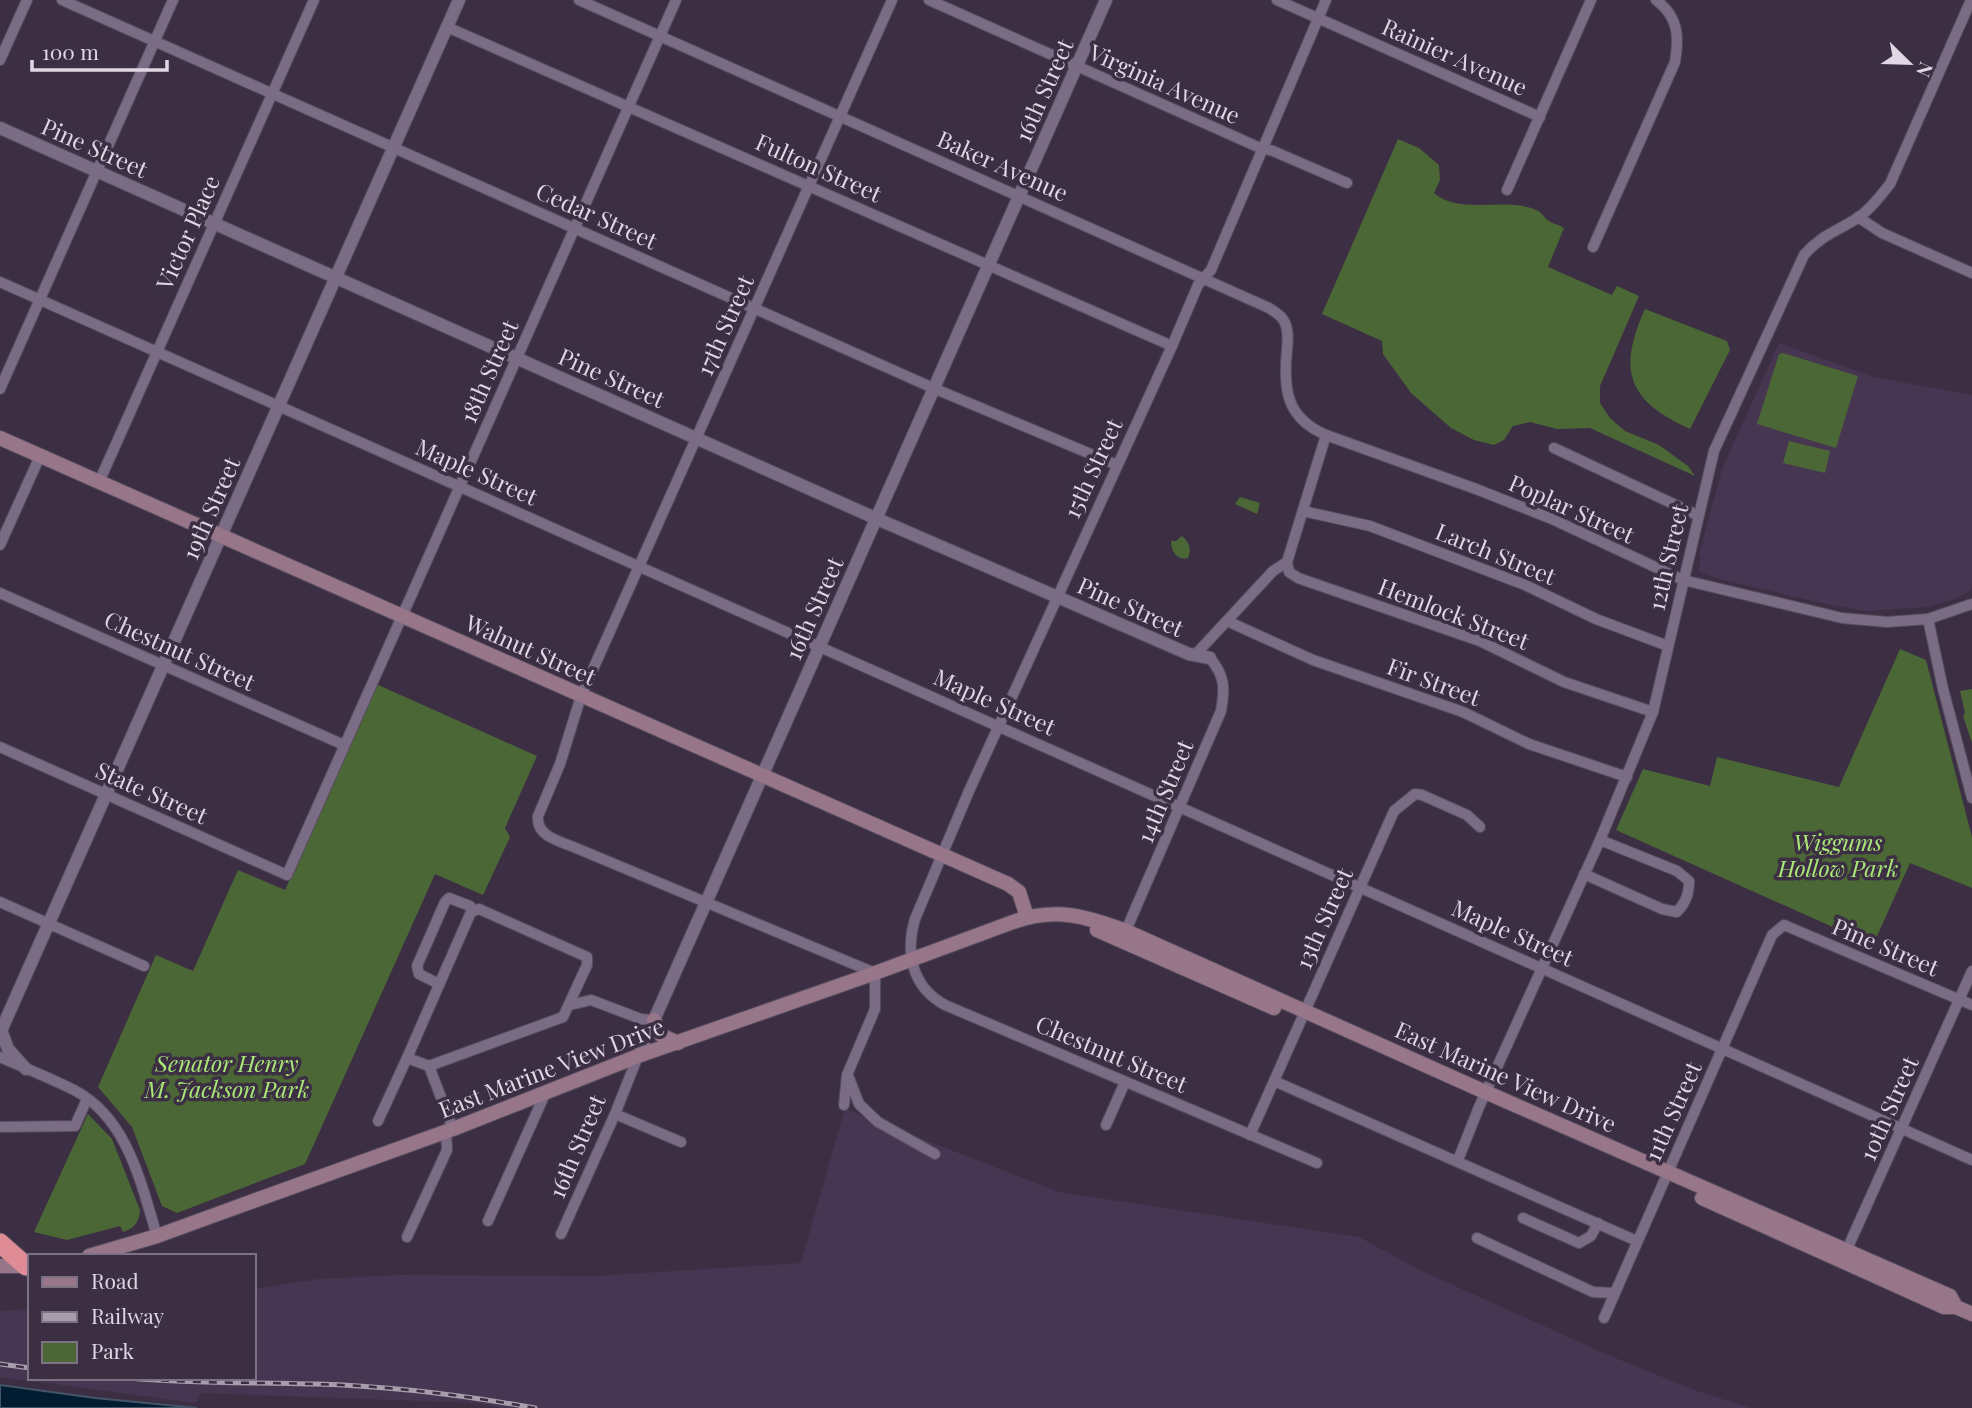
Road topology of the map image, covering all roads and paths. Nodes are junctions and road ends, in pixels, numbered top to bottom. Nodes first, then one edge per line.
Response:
1 (27, 0) edge
2 (62, 0) edge
3 (173, 0) edge
4 (314, 0) edge
5 (459, 0) edge
6 (579, 0) edge
7 (676, 0) edge
8 (892, 0) edge
9 (929, 0) edge
10 (1106, 0) edge
11 (1277, 0) edge
12 (1326, 0) edge
13 (1591, 0) edge
14 (1657, 0) edge
15 (1971, 0) edge
16 (1318, 18) junction
17 (447, 27) junction
18 (660, 35) junction
19 (155, 42) junction
20 (0, 60) edge
21 (1076, 66) junction
22 (272, 94) junction
23 (629, 106) junction
24 (840, 116) junction
25 (1539, 117) junction
26 (0, 128) edge
27 (393, 148) junction
28 (1264, 149) junction
29 (97, 171) junction
30 (1346, 183) dead end
31 (809, 186) junction
32 (1507, 190) dead end
33 (1019, 195) junction
34 (1858, 217) junction
35 (215, 223) junction
36 (574, 228) junction
37 (1593, 247) dead end
38 (988, 265) junction
39 (1972, 273) edge
40 (336, 277) junction
41 (1204, 277) junction
42 (0, 282) edge
43 (40, 300) junction
44 (755, 308) junction
45 (1172, 346) junction
46 (156, 353) junction
47 (517, 358) junction
48 (933, 388) junction
49 (0, 389) edge
50 (278, 406) junction
51 (1326, 435) junction
52 (0, 438) edge
53 (697, 438) junction
54 (1554, 448) dead end
55 (40, 456) junction
56 (1117, 465) junction
57 (99, 482) junction
58 (459, 486) junction
59 (1303, 511) junction
60 (1698, 515) junction
61 (876, 518) junction
62 (221, 535) junction
63 (0, 545) edge
64 (1287, 562) junction
65 (639, 566) junction
66 (1683, 580) junction
67 (0, 593) edge
68 (1057, 597) junction
69 (1972, 604) edge
70 (402, 615) junction
71 (1928, 619) junction
72 (1227, 621) junction
73 (1668, 646) junction
74 (819, 647) junction
75 (1196, 654) junction
76 (1210, 658) joint
77 (163, 665) junction
78 (582, 696) junction
79 (1653, 712) junction
80 (999, 726) junction
81 (344, 745) junction
82 (0, 747) edge
83 (761, 776) junction
84 (1627, 777) junction
85 (106, 794) junction
86 (1972, 798) edge
87 (1181, 807) junction
88 (1479, 827) dead end
89 (1600, 840) junction
90 (943, 855) junction
91 (1584, 874) junction
92 (287, 875) joint
93 (1360, 887) junction
94 (0, 902) edge
95 (705, 902) junction
96 (473, 910) junction
97 (1027, 917) junction
98 (48, 924) junction
99 (1784, 925) joint
100 (1124, 936) junction
101 (911, 958) junction
102 (144, 966) dead end
103 (1542, 968) junction
104 (1972, 971) edge
105 (875, 973) junction
106 (439, 984) junction
107 (1959, 999) junction
108 (570, 1004) junction
109 (1972, 1005) edge
110 (1302, 1015) junction
111 (654, 1020) junction
112 (1, 1031) edge
113 (678, 1043) junction
114 (1723, 1048) junction
115 (638, 1056) junction
116 (0, 1057) edge
117 (407, 1058) junction
118 (429, 1066) junction
119 (26, 1069) junction
120 (847, 1075) junction
121 (1274, 1081) junction
122 (1125, 1082) junction
123 (545, 1094) junction
124 (1484, 1096) junction
125 (87, 1099) junction
126 (845, 1105) dead end
127 (615, 1114) junction
128 (378, 1121) dead end
129 (1106, 1125) dead end
130 (0, 1126) edge
131 (1902, 1128) junction
132 (450, 1130) junction
133 (1250, 1135) junction
134 (681, 1142) dead end
135 (935, 1154) dead end
136 (1458, 1160) junction
137 (1972, 1160) edge
138 (1317, 1163) dead end
139 (1666, 1177) junction
140 (1523, 1218) dead end
141 (488, 1221) dead end
142 (1598, 1223) junction
143 (561, 1234) dead end
144 (157, 1236) junction
145 (407, 1237) dead end
146 (1477, 1238) dead end
147 (1637, 1241) junction
148 (0, 1243) edge
149 (96, 1254) edge
150 (1843, 1257) junction
151 (0, 1266) edge
152 (28, 1266) edge
153 (1614, 1293) junction
154 (1972, 1314) edge
155 (1604, 1318) dead end

1 - 20 street
2 - 19 street, Cedar Street
3 - 19 street
4 - 22 street, Victor Place
5 - 17 street, 19th Street
6 - 18 street, Baker Avenue
7 - 18 street, 18th Street
8 - 24 street, 17th Street
9 - 21 street, Virginia Avenue
10 - 21 street, 16th Street
11 - 16 street, Rainier Avenue
12 - 16 street, 15th Street
13 - 25 street
14 - 37 street
15 - 34 street, 12th Street
16 - 25 street, Rainier Avenue
16 - 28 street, 15th Street
17 - 23 street, Fulton Street
17 - 27 street, 19th Street
18 - 23 street, 18th Street
18 - 24 street, Baker Avenue
19 - 22 street, Cedar Street
19 - 29 street
21 - 28 street, Virginia Avenue
21 - 33 street, 16th Street
22 - 27 street, Cedar Street
22 - 35 street, Victor Place
23 - 31 street, Fulton Street
23 - 36 street, 18th Street
24 - 31 street, 17th Street
24 - 33 street, Baker Avenue
25 - 32 street
26 - 29 street, Pine Street
27 - 36 street, Cedar Street
27 - 40 street, 19th Street
28 - 30 street, Virginia Avenue
28 - 41 street, 15th Street
29 - 35 street, Pine Street
29 - 43 street
31 - 38 street, Fulton Street
31 - 44 street, 17th Street
33 - 38 street, 16th Street
33 - 41 street, Baker Avenue
34 - 39 street
34 - 60 street, 12th Street
35 - 40 street, Pine Street
35 - 46 street, Victor Place
36 - 44 street, Cedar Street
36 - 47 street, 18th Street
38 - 45 street, Fulton Street
38 - 48 street, 16th Street
40 - 47 street, Pine Street
40 - 50 street, 19th Street
41 - 45 street, 15th Street
41 - 51 street, Baker Avenue
42 - 43 street, Maple Street
43 - 46 street, Maple Street
43 - 49 street
44 - 48 street, Cedar Street
44 - 53 street, 17th Street
45 - 56 street, 15th Street
46 - 50 street, Maple Street
46 - 57 street, Victor Place
47 - 53 street, Pine Street
47 - 58 street, 18th Street
48 - 56 street, Cedar Street
48 - 61 street, 16th Street
50 - 58 street, Maple Street
50 - 62 street, 19th Street
51 - 59 street
51 - 66 street, Poplar Street
52 - 55 main road, Walnut Street
53 - 61 street, Pine Street
53 - 65 street, 17th Street
54 - 60 street
55 - 57 main road, Walnut Street
55 - 63 street
56 - 68 street, 15th Street
57 - 62 main road, Walnut Street
58 - 65 street, Maple Street
58 - 70 street, 18th Street
59 - 64 street
59 - 73 street, Larch Street
60 - 66 street, 12th Street
61 - 68 street, Pine Street
61 - 74 street, 16th Street
62 - 70 main road, Walnut Street
62 - 77 street, 19th Street
64 - 72 street
64 - 79 street, Hemlock Street
65 - 74 street, Maple Street
65 - 78 street, 17th Street
66 - 71 street, Poplar Street
66 - 73 street, 12th Street
67 - 77 street, Chestnut Street
68 - 75 street, Pine Street
68 - 80 street, 15th Street
69 - 71 street
70 - 78 main road, Walnut Street
70 - 81 street, 18th Street
71 - 86 street
72 - 75 street
72 - 84 street, Fir Street
73 - 79 street, 12th Street
74 - 80 street, Maple Street
74 - 83 street, 16th Street
75 - 76 street, Pine Street
76 - 87 street, 14th Street
77 - 81 street, Chestnut Street
77 - 85 street, 19th Street
78 - 83 main road, Walnut Street
78 - 95 street, 17th Street
79 - 84 street, 12th Street
80 - 87 street, Maple Street
80 - 90 street, 15th Street
81 - 92 street, 18th Street
82 - 85 street, State Street
83 - 90 main road, Walnut Street
83 - 95 street, 16th Street
84 - 89 street, 12th Street
85 - 92 street, State Street
85 - 98 street, 19th Street
87 - 93 street, Maple Street
87 - 100 street, 14th Street
88 - 93 street, 13th Street
89 - 91 street, 12th Street
89 - 91 street
90 - 97 main road, Walnut Street
90 - 101 street, 15th Street
91 - 103 street, 12th Street
93 - 103 street, Maple Street
93 - 110 street, 13th Street
94 - 98 street
95 - 105 street
95 - 111 street, 16th Street
96 - 106 street
96 - 106 street
96 - 108 street
97 - 100 main road, East Marine View Drive
97 - 101 main road, East Marine View Drive
98 - 102 street
98 - 112 street, 19th Street
99 - 107 street, Pine Street
99 - 114 street, 11th Street
100 - 110 main road, East Marine View Drive
101 - 105 main road, East Marine View Drive
101 - 122 street, Chestnut Street
103 - 114 street, Maple Street
103 - 124 street, 12th Street
104 - 107 street, 10th Street
105 - 113 main road, East Marine View Drive
105 - 120 street
106 - 117 street
107 - 109 street, Pine Street
107 - 131 street, 10th Street
108 - 111 street
108 - 118 street
110 - 121 street, 13th Street
110 - 124 main road, East Marine View Drive
111 - 113 main road
111 - 115 street, 16th Street
112 - 119 street
113 - 115 main road, East Marine View Drive
114 - 131 street, Maple Street
114 - 139 street, 11th Street
115 - 123 main road, East Marine View Drive
115 - 127 street, 16th Street
116 - 119 street
117 - 118 street
117 - 128 street
118 - 132 street
119 - 125 street
120 - 126 street
120 - 135 street
121 - 133 street, 13th Street
121 - 136 street
122 - 129 street
122 - 133 street, Chestnut Street
123 - 132 main road, East Marine View Drive
123 - 141 street
124 - 136 street, 12th Street
124 - 139 main road, East Marine View Drive
125 - 130 street
125 - 144 street
127 - 134 street
127 - 143 street, 16th Street
131 - 137 street, Maple Street
131 - 150 street, 10th Street
132 - 144 main road, East Marine View Drive
132 - 145 street
133 - 138 street, Chestnut Street
136 - 142 street
139 - 147 street, 11th Street
139 - 150 main road, East Marine View Drive
140 - 142 street
142 - 147 street
144 - 149 main road, East Marine View Drive
146 - 153 street
147 - 153 street, 11th Street
148 - 152 highway
150 - 154 main road, East Marine View Drive
151 - 152 main road
153 - 155 street, 11th Street

